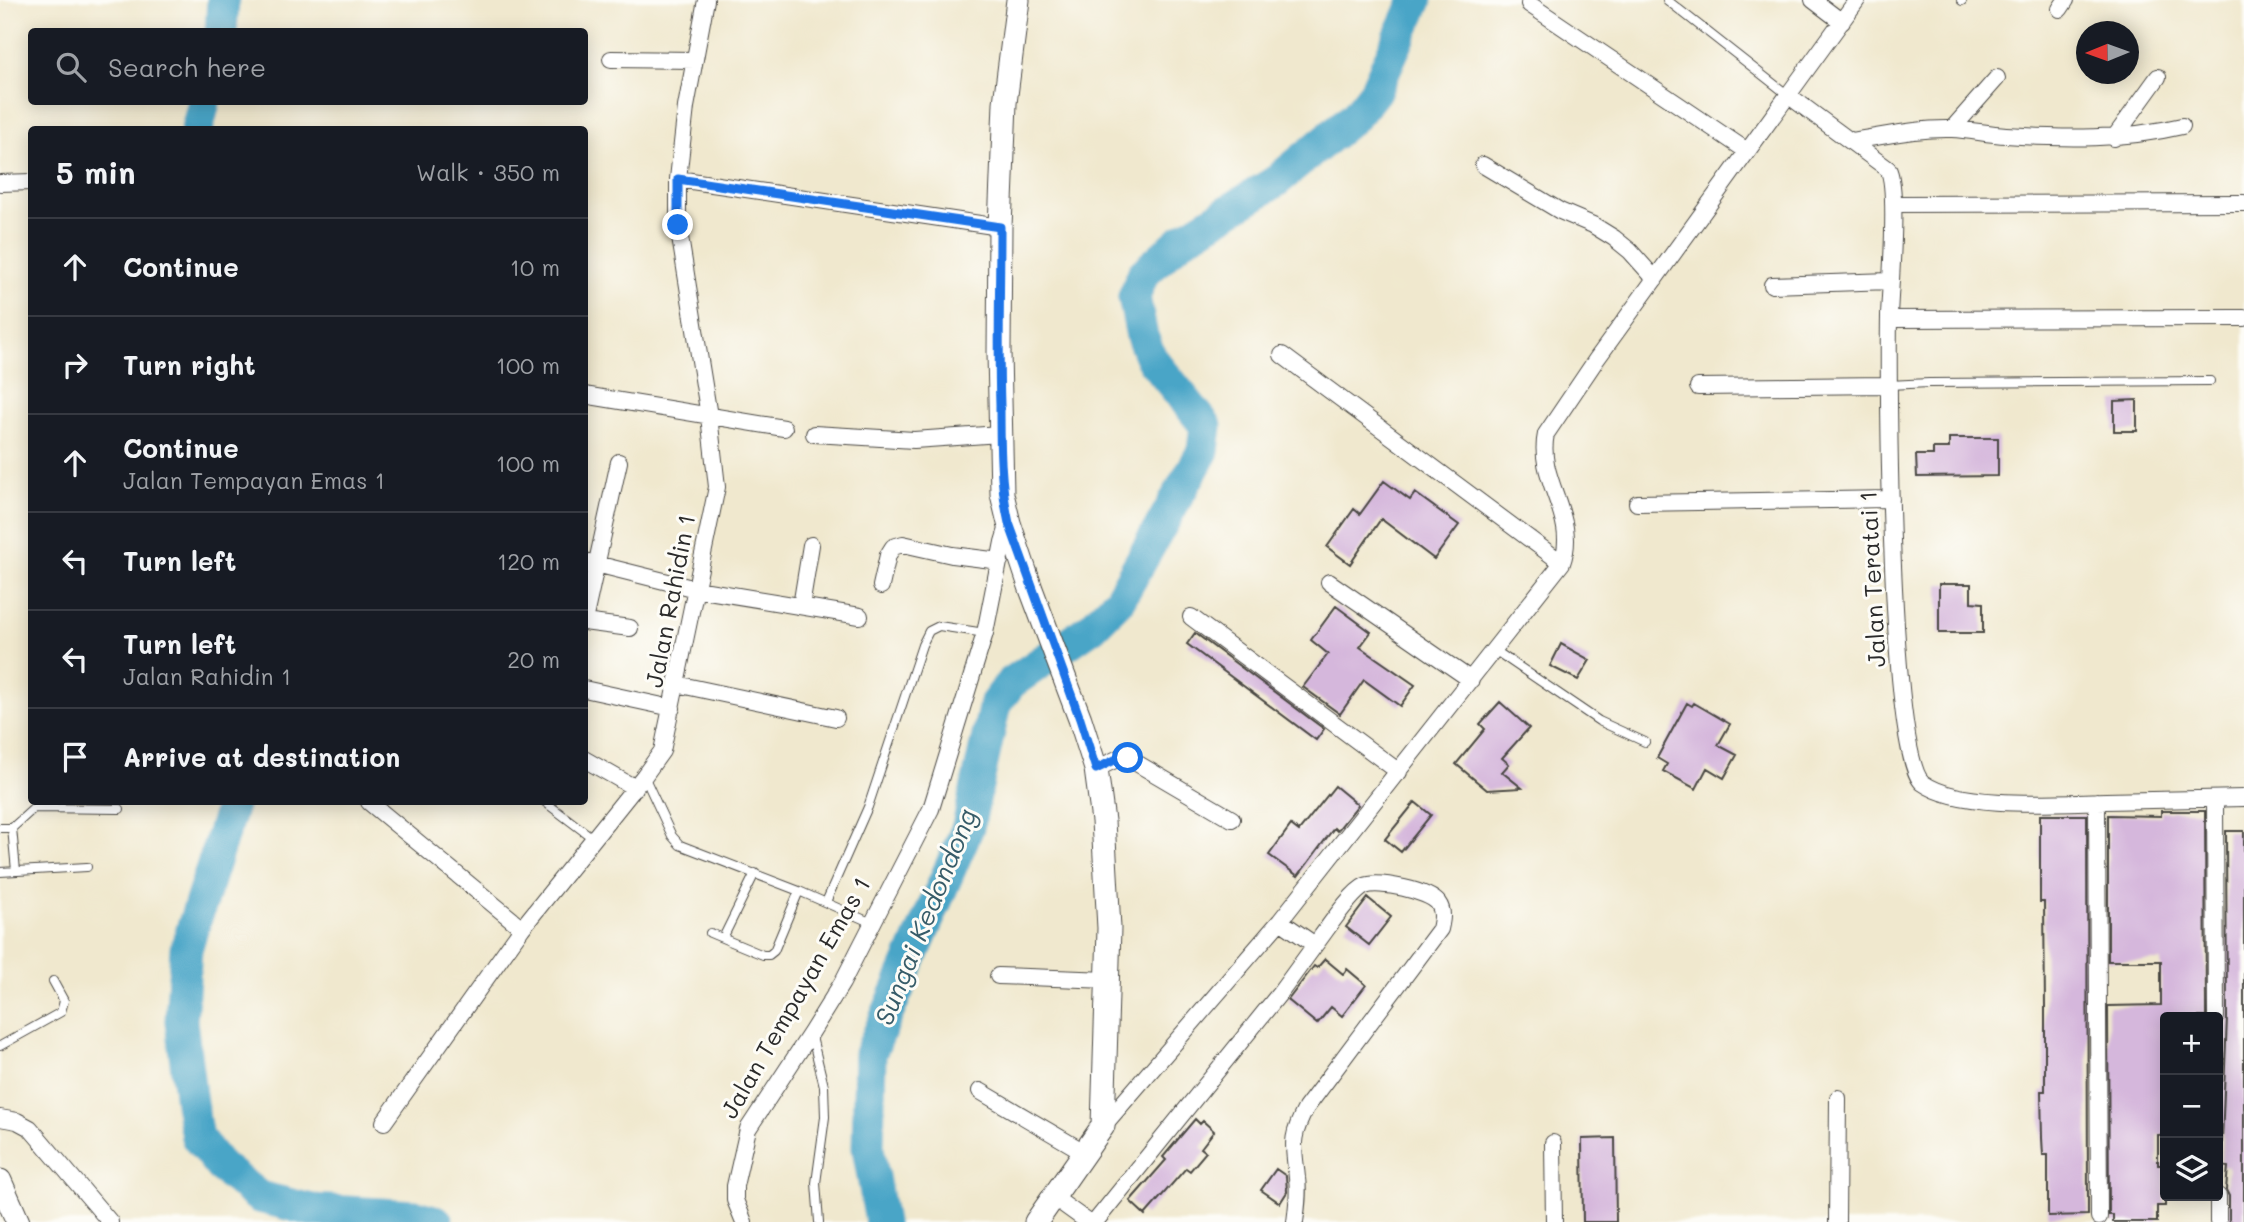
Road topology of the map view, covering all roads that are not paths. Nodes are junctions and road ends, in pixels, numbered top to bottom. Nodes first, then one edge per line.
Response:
1 (706, 0) edge
2 (1018, 0) edge
3 (1667, 0) edge
4 (1813, 0) edge
5 (1857, 0) edge
6 (1530, 4) dead end
7 (1842, 22) junction
8 (611, 59) dead end
9 (695, 60) junction
10 (2158, 77) dead end
11 (1997, 78) dead end
12 (1788, 95) junction
13 (2182, 126) dead end
14 (1952, 129) junction
15 (2114, 138) junction
16 (1851, 141) junction
17 (1748, 151) junction
18 (1483, 165) dead end
19 (678, 179) junction
20 (28, 182) edge
21 (0, 183) edge
22 (2244, 203) edge
23 (1893, 204) junction
24 (1000, 227) junction
25 (1655, 279) junction
26 (1890, 281) junction
27 (1772, 285) dead end
28 (1889, 318) junction
29 (2244, 318) edge
30 (1282, 355) dead end
31 (2210, 381) dead end
32 (1889, 385) junction
33 (1698, 387) dead end
34 (588, 397) edge
35 (709, 416) junction
36 (784, 428) dead end
37 (1000, 434) junction
38 (814, 435) dead end
39 (619, 462) dead end
40 (1891, 499) junction
41 (1637, 503) dead end
42 (1009, 523) junction
43 (811, 545) dead end
44 (999, 561) junction
45 (591, 562) edge
46 (1562, 562) junction
47 (1329, 582) dead end
48 (881, 586) dead end
49 (588, 587) edge
50 (696, 589) junction
51 (800, 606) junction
52 (860, 616) dead end
53 (1191, 617) dead end
54 (588, 622) edge
55 (630, 628) dead end
56 (985, 633) junction
57 (1493, 649) junction
58 (1471, 680) junction
59 (676, 684) junction
60 (588, 690) edge
61 (672, 708) junction
62 (836, 718) dead end
63 (1645, 742) dead end
64 (588, 761) edge
65 (1096, 769) junction
66 (1399, 772) junction
67 (639, 782) junction
68 (2244, 798) edge
69 (2215, 799) junction
70 (2097, 801) junction
71 (373, 805) edge
72 (549, 805) edge
73 (120, 809) dead end
74 (1232, 819) dead end
75 (0, 828) edge
76 (12, 828) junction
77 (594, 839) junction
78 (88, 867) dead end
79 (16, 871) junction
80 (0, 872) edge
81 (755, 873) junction
82 (799, 891) junction
83 (826, 902) junction
84 (1280, 921) junction
85 (872, 923) junction
86 (522, 928) junction
87 (710, 933) dead end
88 (723, 938) junction
89 (1315, 945) junction
90 (998, 976) dead end
91 (53, 981) dead end
92 (1108, 981) junction
93 (2216, 1012) edge
94 (811, 1033) junction
95 (0, 1046) edge
96 (979, 1091) dead end
97 (1838, 1098) dead end
98 (0, 1118) edge
99 (384, 1122) dead end
100 (1103, 1126) junction
101 (1553, 1143) dead end
102 (1084, 1152) junction
103 (0, 1181) edge
104 (1052, 1196) junction
105 (2218, 1201) edge
106 (2099, 1217) dead end
107 (19, 1222) edge
108 (110, 1222) edge
109 (744, 1222) edge
110 (819, 1222) edge
111 (1036, 1222) edge
112 (1088, 1222) edge
113 (1095, 1222) edge
114 (1295, 1222) edge
115 (1554, 1222) edge
116 (1837, 1222) edge
117 (2218, 1222) edge

1 - 9 street, Jalan Rahidin 1
2 - 24 street
3 - 12 lane
4 - 7 street
5 - 7 street
6 - 17 street
7 - 12 street
8 - 9 street
9 - 19 street, Jalan Rahidin 1
10 - 15 street
11 - 14 street
12 - 16 street, Jalan Teratai 1
12 - 17 street
13 - 15 street
14 - 15 street
14 - 16 street
16 - 23 street, Jalan Teratai 1
17 - 25 street
18 - 25 street
19 - 24 street
19 - 35 street, Jalan Rahidin 1
20 - 21 street
22 - 23 street
23 - 26 street, Jalan Teratai 1
24 - 37 street
25 - 46 street
26 - 27 street
26 - 28 street, Jalan Teratai 1
28 - 29 street
28 - 32 street, Jalan Teratai 1
30 - 46 street
31 - 32 lane
32 - 33 street
32 - 40 street, Jalan Teratai 1
34 - 35 street
35 - 36 street
35 - 50 street, Jalan Rahidin 1
37 - 38 street
37 - 42 street
39 - 45 street
40 - 41 street
40 - 70 street, Jalan Teratai 1
42 - 44 street, Jalan Tempayan Emas 1
42 - 65 street
43 - 51 street
44 - 48 street
44 - 56 street, Jalan Tempayan Emas 1
45 - 49 street
45 - 50 street
46 - 57 street
47 - 58 street
50 - 51 street
50 - 59 street, Jalan Rahidin 1
51 - 52 street
53 - 66 street
54 - 55 street
56 - 83 lane
56 - 85 street, Jalan Tempayan Emas 1
57 - 58 street
57 - 63 lane
58 - 66 street
59 - 61 street, Jalan Rahidin 1
59 - 62 street
60 - 61 street
61 - 67 street, Jalan Rahidin 1
64 - 67 street
65 - 74 street
65 - 92 street
66 - 84 street
67 - 77 street, Jalan Rahidin 1
67 - 81 lane
68 - 69 street, Jalan Teratai 1
69 - 70 street, Jalan Teratai 1
69 - 93 street
70 - 106 street
71 - 86 street
72 - 77 lane
73 - 76 lane
75 - 76 lane
76 - 79 lane
77 - 86 street, Jalan Rahidin 1
78 - 79 lane
79 - 80 lane
81 - 82 lane
81 - 88 lane
82 - 83 lane
82 - 88 lane
83 - 85 lane
84 - 89 street
84 - 100 street
85 - 94 street, Jalan Tempayan Emas 1
86 - 99 street, Jalan Rahidin 1
87 - 88 lane
89 - 113 street
89 - 114 street
90 - 92 street
91 - 95 lane
92 - 100 street
94 - 109 street, Jalan Tempayan Emas 1
94 - 110 lane
96 - 102 street
97 - 116 street
98 - 108 street
100 - 102 street
101 - 115 street
102 - 104 street
103 - 107 street
104 - 111 street
104 - 112 street
105 - 117 street

